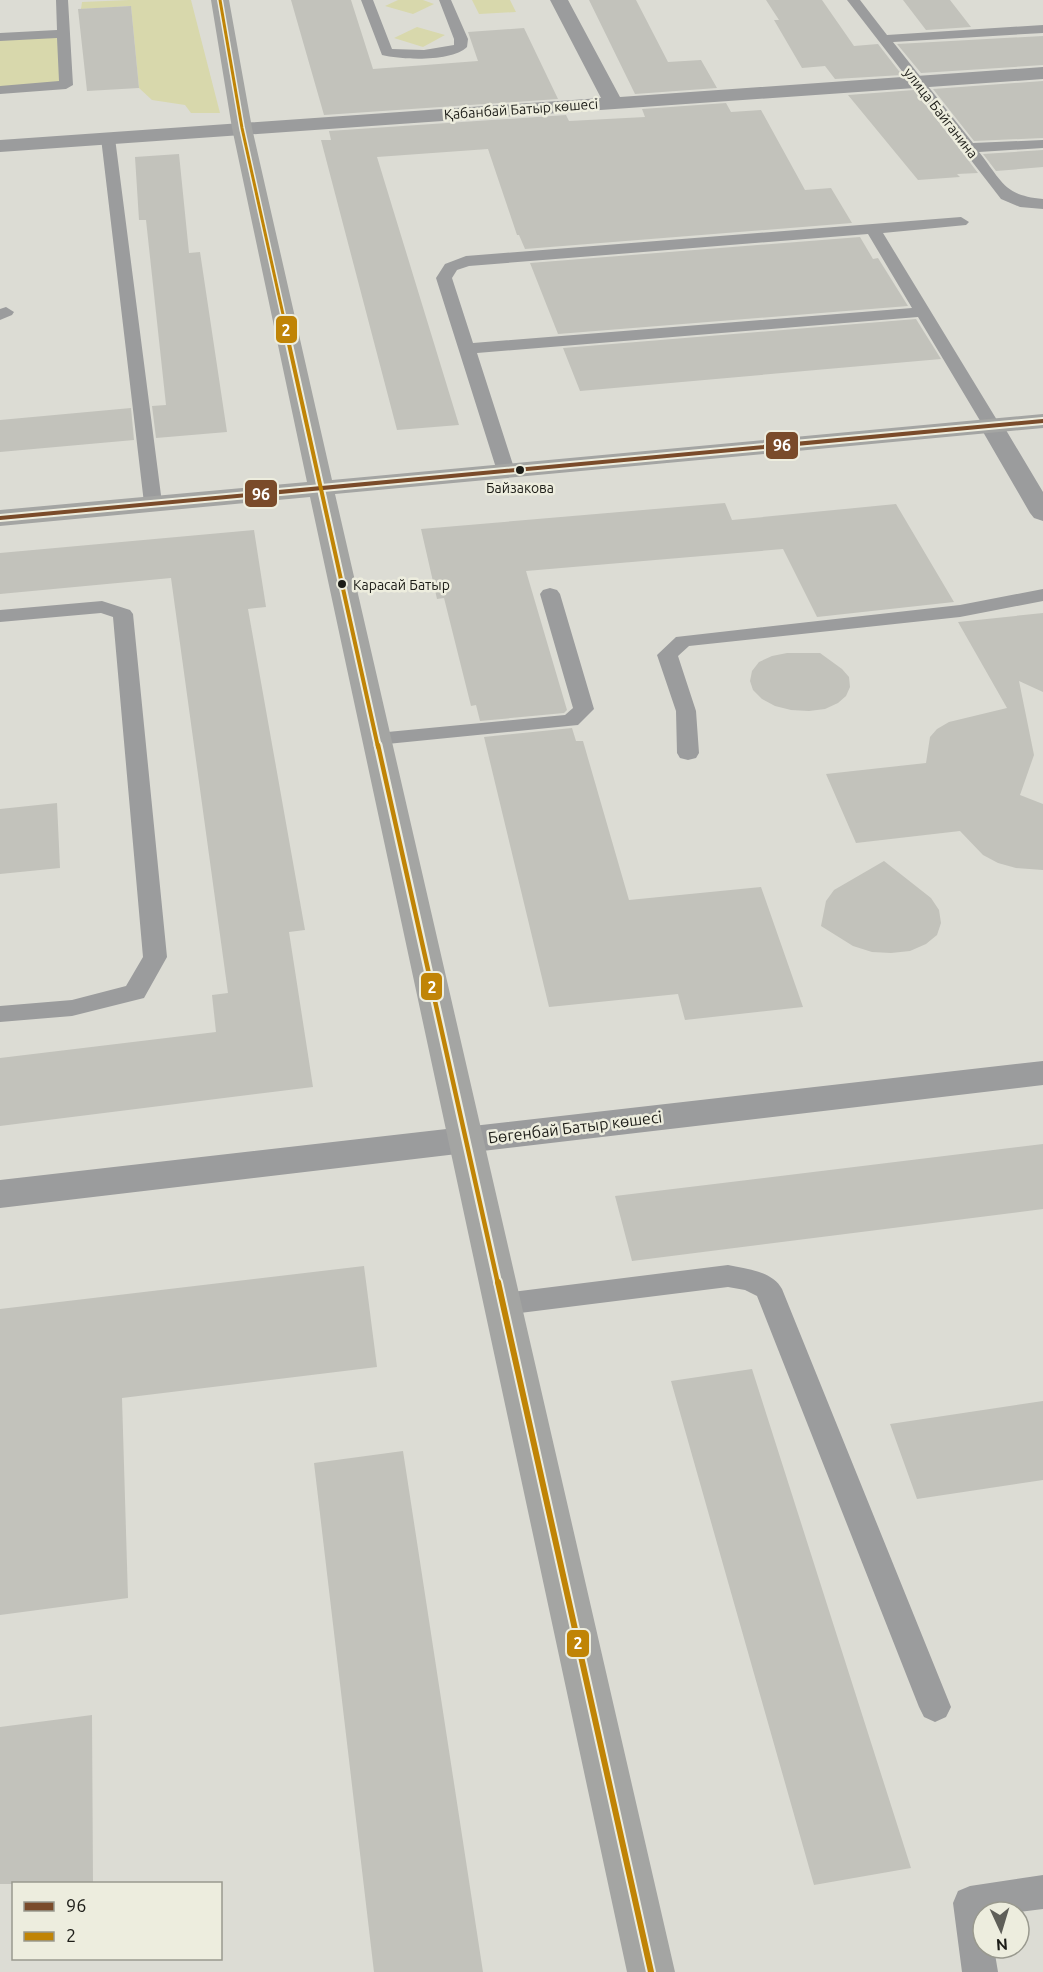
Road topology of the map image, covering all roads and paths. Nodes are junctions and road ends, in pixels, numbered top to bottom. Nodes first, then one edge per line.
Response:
1 (62, 0) edge
2 (220, 0) edge
3 (367, 0) edge
4 (445, 0) edge
5 (559, 0) edge
6 (853, 0) edge
7 (1043, 30) edge
8 (64, 34) junction
9 (0, 37) edge
10 (883, 39) junction
11 (1043, 73) edge
12 (916, 82) junction
13 (0, 90) edge
14 (613, 102) junction
15 (243, 128) junction
16 (108, 138) junction
17 (1043, 144) edge
18 (0, 146) edge
19 (969, 148) junction
20 (1043, 204) edge
21 (961, 222) dead end
22 (872, 228) junction
23 (922, 312) junction
24 (466, 349) junction
25 (1043, 421) edge
26 (991, 425) junction
27 (506, 471) junction
28 (321, 488) junction
29 (153, 503) junction
30 (1043, 513) edge
31 (0, 518) edge
32 (550, 594) dead end
33 (1043, 595) edge
34 (0, 616) edge
35 (376, 739) junction
36 (688, 753) dead end
37 (0, 1014) edge
38 (1043, 1073) edge
39 (466, 1140) junction
40 (0, 1194) edge
41 (503, 1304) junction
42 (935, 1707) dead end
43 (1043, 1892) edge
44 (651, 1972) edge
45 (980, 1972) edge

1 - 8 lane
2 - 15 street
3 - 4 lane
5 - 14 street
6 - 10 lane, улица Байганина
7 - 10 lane
8 - 9 lane
8 - 13 lane
10 - 12 lane, улица Байганина
11 - 12 street, Қабанбай Батыр көшесі
12 - 14 street, Қабанбай Батыр көшесі
12 - 19 lane, улица Байганина
14 - 15 street, Қабанбай Батыр көшесі
15 - 16 street, Қабанбай Батыр көшесі
15 - 28 street
16 - 18 street, Қабанбай Батыр көшесі
16 - 29 lane
17 - 19 lane
19 - 20 lane, улица Байганина
21 - 22 lane
22 - 23 lane
22 - 24 lane
23 - 24 lane
23 - 26 lane
24 - 27 lane
25 - 26 street
26 - 27 street
26 - 30 street
27 - 28 street
28 - 29 street
28 - 35 street
29 - 31 street
32 - 35 lane
33 - 36 lane
34 - 37 lane
35 - 39 street
38 - 39 street, Бөгенбай Батыр көшесі
39 - 40 street, Бөгенбай Батыр көшесі
39 - 41 street
41 - 42 lane
41 - 44 street
43 - 45 lane

